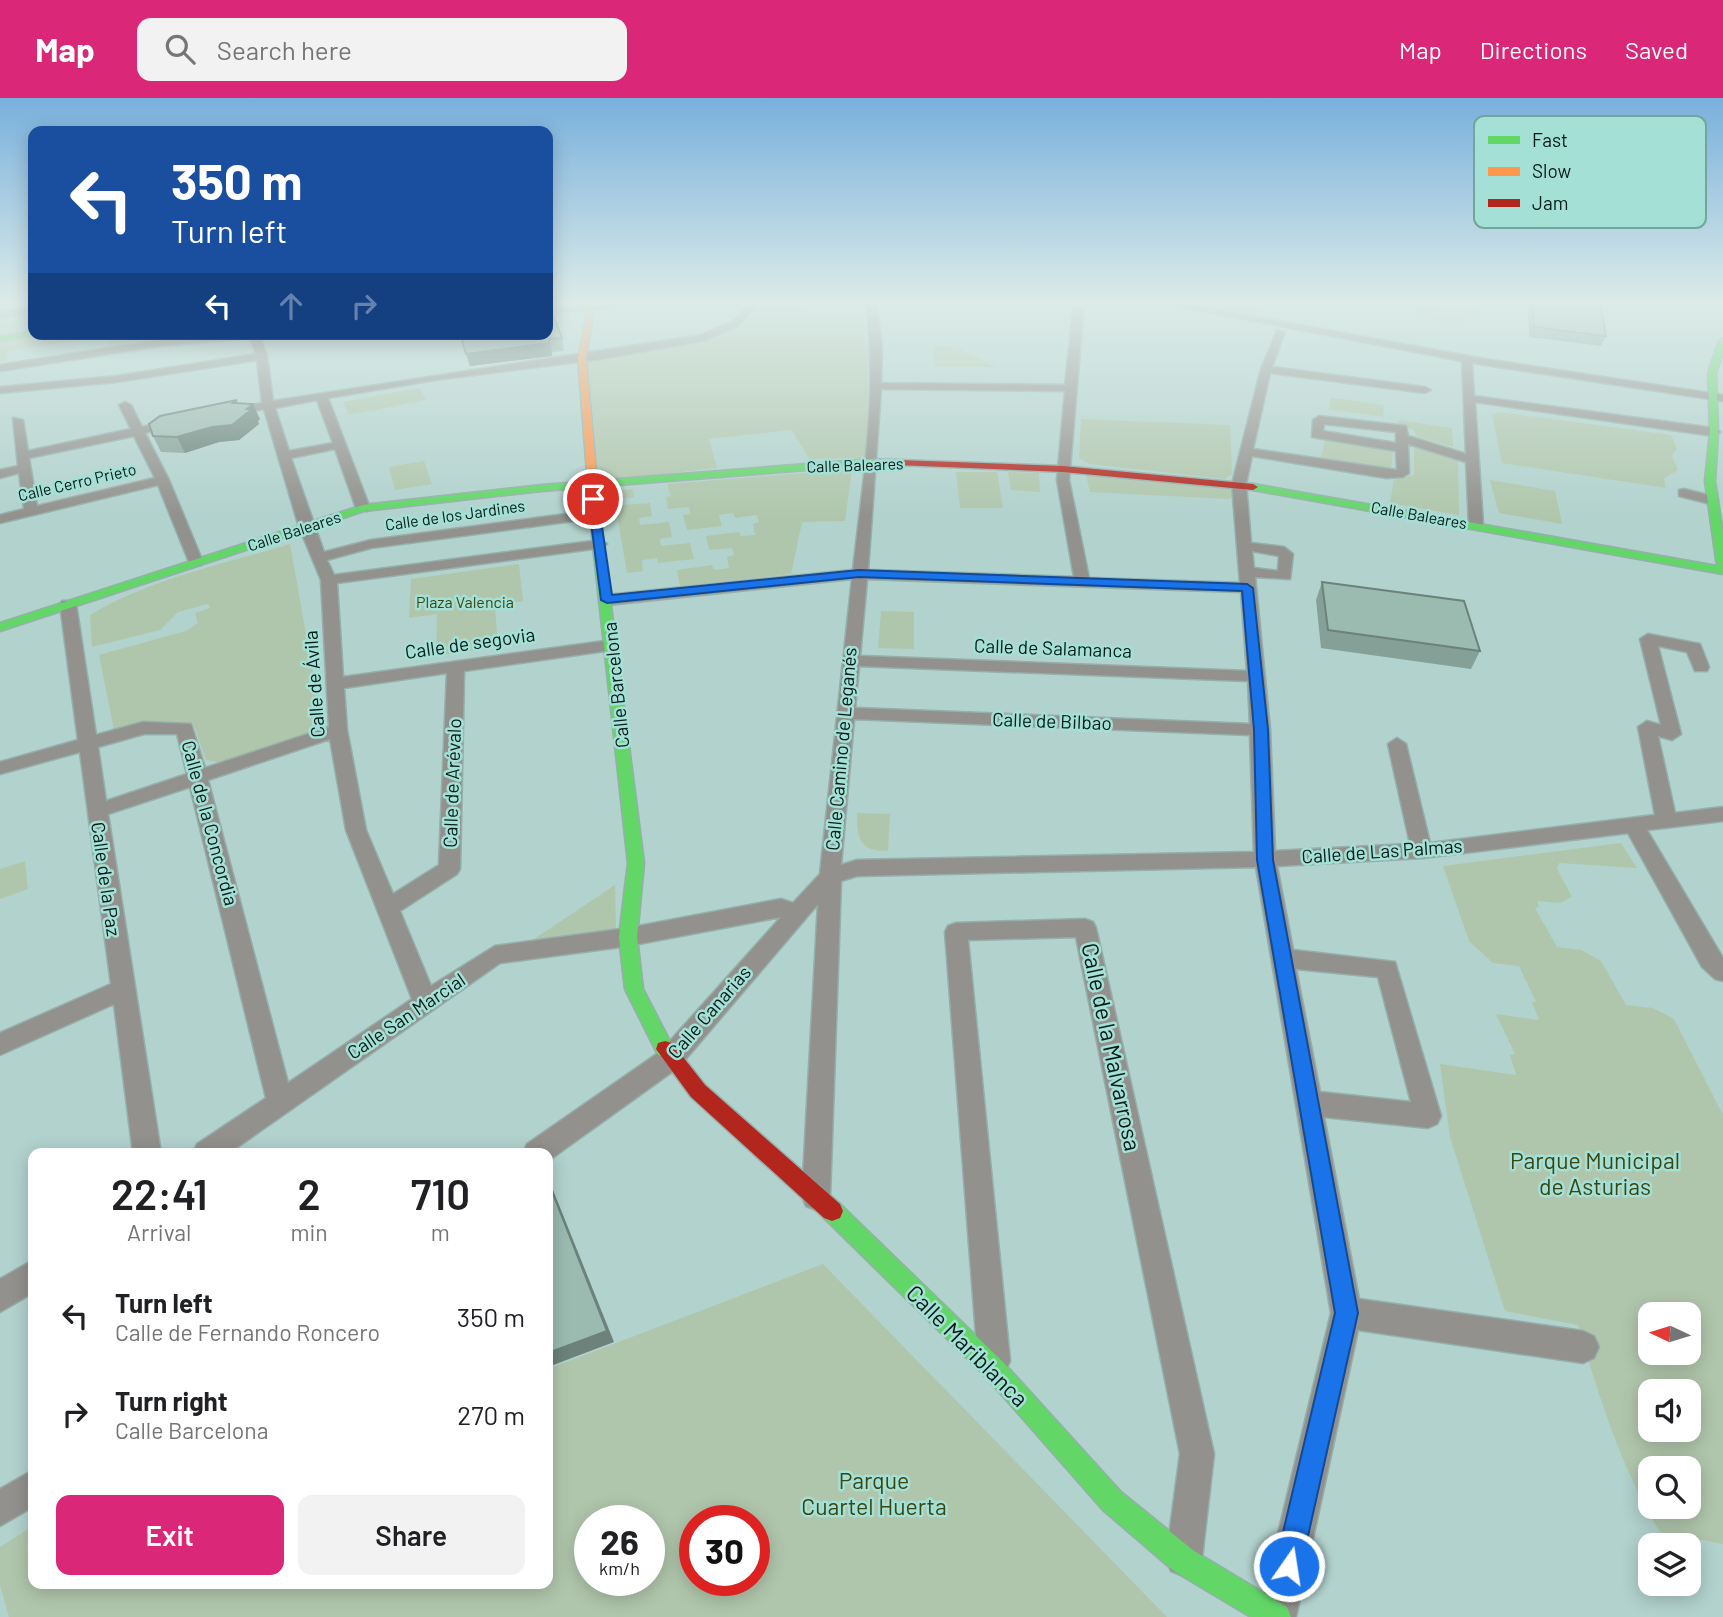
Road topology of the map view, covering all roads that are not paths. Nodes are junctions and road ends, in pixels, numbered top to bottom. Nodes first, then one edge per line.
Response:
1 (149, 374) edge
2 (264, 374) edge
3 (470, 374) edge
4 (583, 374) edge
5 (876, 374) edge
6 (1072, 374) edge
7 (1265, 374) edge
8 (1303, 374) edge
9 (1467, 374) edge
10 (1540, 374) edge
11 (1553, 374) edge
12 (1712, 374) edge
13 (876, 386) junction
14 (1071, 388) junction
15 (0, 390) edge
16 (1425, 390) dead end
17 (321, 395) junction
18 (1716, 401) edge
19 (1467, 402) junction
20 (268, 404) junction
21 (125, 405) dead end
22 (1491, 409) dead end
23 (216, 415) edge
24 (17, 420) dead end
25 (190, 420) edge
26 (138, 430) junction
27 (1713, 432) junction
28 (1403, 443) junction
29 (340, 445) junction
30 (1247, 452) junction
31 (284, 456) junction
32 (1471, 458) junction
33 (23, 462) junction
34 (871, 462) junction
35 (1063, 469) junction
36 (0, 474) edge
37 (163, 480) junction
38 (591, 484) junction
39 (1239, 484) junction
40 (1684, 493) dead end
41 (1716, 506) edge
42 (363, 508) junction
43 (32, 511) junction
44 (596, 514) junction
45 (0, 519) edge
46 (1476, 524) junction
47 (306, 527) junction
48 (600, 544) junction
49 (1244, 546) junction
50 (320, 557) junction
51 (196, 562) junction
52 (1723, 570) edge
53 (859, 574) junction
54 (329, 580) junction
55 (1082, 580) junction
56 (1246, 580) junction
57 (607, 600) junction
58 (68, 604) junction
59 (0, 627) edge
60 (612, 645) junction
61 (849, 662) junction
62 (456, 666) junction
63 (1701, 667) dead end
64 (1256, 676) junction
65 (334, 684) junction
66 (844, 712) junction
67 (338, 730) junction
68 (1261, 730) junction
69 (1397, 744) dead end
70 (88, 745) junction
71 (0, 768) edge
72 (199, 775) junction
73 (97, 811) junction
74 (1723, 814) edge
75 (1666, 820) junction
76 (1633, 824) junction
77 (1422, 851) junction
78 (1265, 860) junction
79 (830, 876) junction
80 (387, 909) junction
81 (795, 914) junction
82 (628, 937) junction
83 (1282, 958) junction
84 (1723, 972) edge
85 (122, 990) junction
86 (426, 1003) junction
87 (0, 1044) edge
88 (670, 1059) junction
89 (280, 1103) junction
90 (1308, 1103) junction
91 (147, 1148) edge
92 (214, 1148) edge
93 (544, 1148) edge
94 (816, 1196) junction
95 (28, 1278) edge
96 (0, 1297) edge
97 (1346, 1313) junction
98 (1583, 1347) dead end
99 (995, 1370) junction
100 (28, 1491) edge
101 (0, 1509) edge
102 (1184, 1561) junction
103 (1277, 1617) edge

1 - 15 street
2 - 20 street, Calle de Ávila
3 - 17 street
4 - 38 street, Calle Barcelona
5 - 13 street, Calle Camino de Leganés
6 - 14 street
7 - 30 street
8 - 16 street
9 - 19 street
10 - 18 street
11 - 18 street
12 - 18 street
13 - 14 street
13 - 34 street, Calle Camino de Leganés
14 - 35 street
17 - 20 street
17 - 29 street
18 - 27 street
19 - 22 street
19 - 27 street
19 - 32 street
20 - 23 street
20 - 31 street, Calle de Ávila
21 - 26 street
24 - 33 street
25 - 26 street, Calle Cerro Prieto
26 - 33 street, Calle Cerro Prieto
26 - 37 street
27 - 41 street
28 - 28 street
28 - 30 street
28 - 32 street
29 - 31 street
29 - 42 street
30 - 39 street
31 - 47 street, Calle de Ávila
32 - 46 street
33 - 36 street, Calle Cerro Prieto
33 - 43 street
34 - 35 street, Calle Baleares
34 - 38 street, Calle Baleares
34 - 53 street, Calle Camino de Leganés
35 - 39 street, Calle Baleares
35 - 55 street
37 - 43 street, Calle Cerro Prieto
37 - 51 street
38 - 42 street, Calle Baleares
38 - 44 street, Calle Barcelona
39 - 46 street, Calle Baleares
39 - 49 street
40 - 41 street
41 - 52 street
42 - 47 street, Calle Baleares
43 - 45 street, Calle Cerro Prieto
44 - 48 street, Calle Barcelona
44 - 50 street, Calle de los Jardines
46 - 52 street, Calle Baleares
47 - 50 street, Calle de Ávila
47 - 51 street, Calle Baleares
48 - 54 street
48 - 57 street, Calle Barcelona
49 - 56 street
49 - 56 street
50 - 54 street, Calle de Ávila
51 - 58 street, Calle Baleares
53 - 55 street
53 - 57 street
53 - 61 street, Calle Camino de Leganés
54 - 65 street, Calle de Ávila
55 - 56 street
56 - 64 street
57 - 60 street, Calle Barcelona
58 - 59 street, Calle Baleares
58 - 70 street, Calle de la Paz
60 - 62 street, Calle de segovia
60 - 82 street, Calle Barcelona
61 - 64 street, Calle de Salamanca
61 - 66 street, Calle Camino de Leganés
62 - 65 street, Calle de segovia
62 - 80 street, Calle de Arévalo
63 - 75 street
64 - 68 street
65 - 67 street, Calle de Ávila
66 - 68 street, Calle de Bilbao
66 - 79 street, Calle Camino de Leganés
67 - 72 street
67 - 80 street, Calle de Ávila
68 - 78 street
69 - 77 street
70 - 71 street, Calle de la Concordia
70 - 72 street, Calle de la Concordia
70 - 73 street, Calle de la Paz
72 - 73 street
72 - 89 street, Calle de la Concordia
73 - 85 street, Calle de la Paz
74 - 75 street, Calle de Las Palmas
75 - 76 street, Calle de Las Palmas
76 - 77 street, Calle de Las Palmas
76 - 84 street
77 - 78 street, Calle de Las Palmas
78 - 79 street, Calle de Las Palmas
78 - 83 street
79 - 81 street, Calle Canarias
79 - 94 street, Calle Camino de Leganés
80 - 86 street, Calle de Ávila
81 - 82 street
81 - 88 street, Calle Canarias
82 - 86 street, Calle San Marcial
82 - 88 street, Calle Barcelona
83 - 90 street
83 - 90 street
85 - 87 street
85 - 91 street, Calle de la Paz
86 - 89 street, Calle San Marcial
88 - 93 street, Calle Canarias
88 - 94 street, Calle Mariblanca
89 - 92 street, Calle San Marcial
90 - 97 street
94 - 99 street, Calle Mariblanca
95 - 96 street
97 - 98 street
97 - 103 street
99 - 102 street, Calle Mariblanca
99 - 102 street, Calle de la Malvarrosa
100 - 101 street
102 - 103 street, Calle Mariblanca

